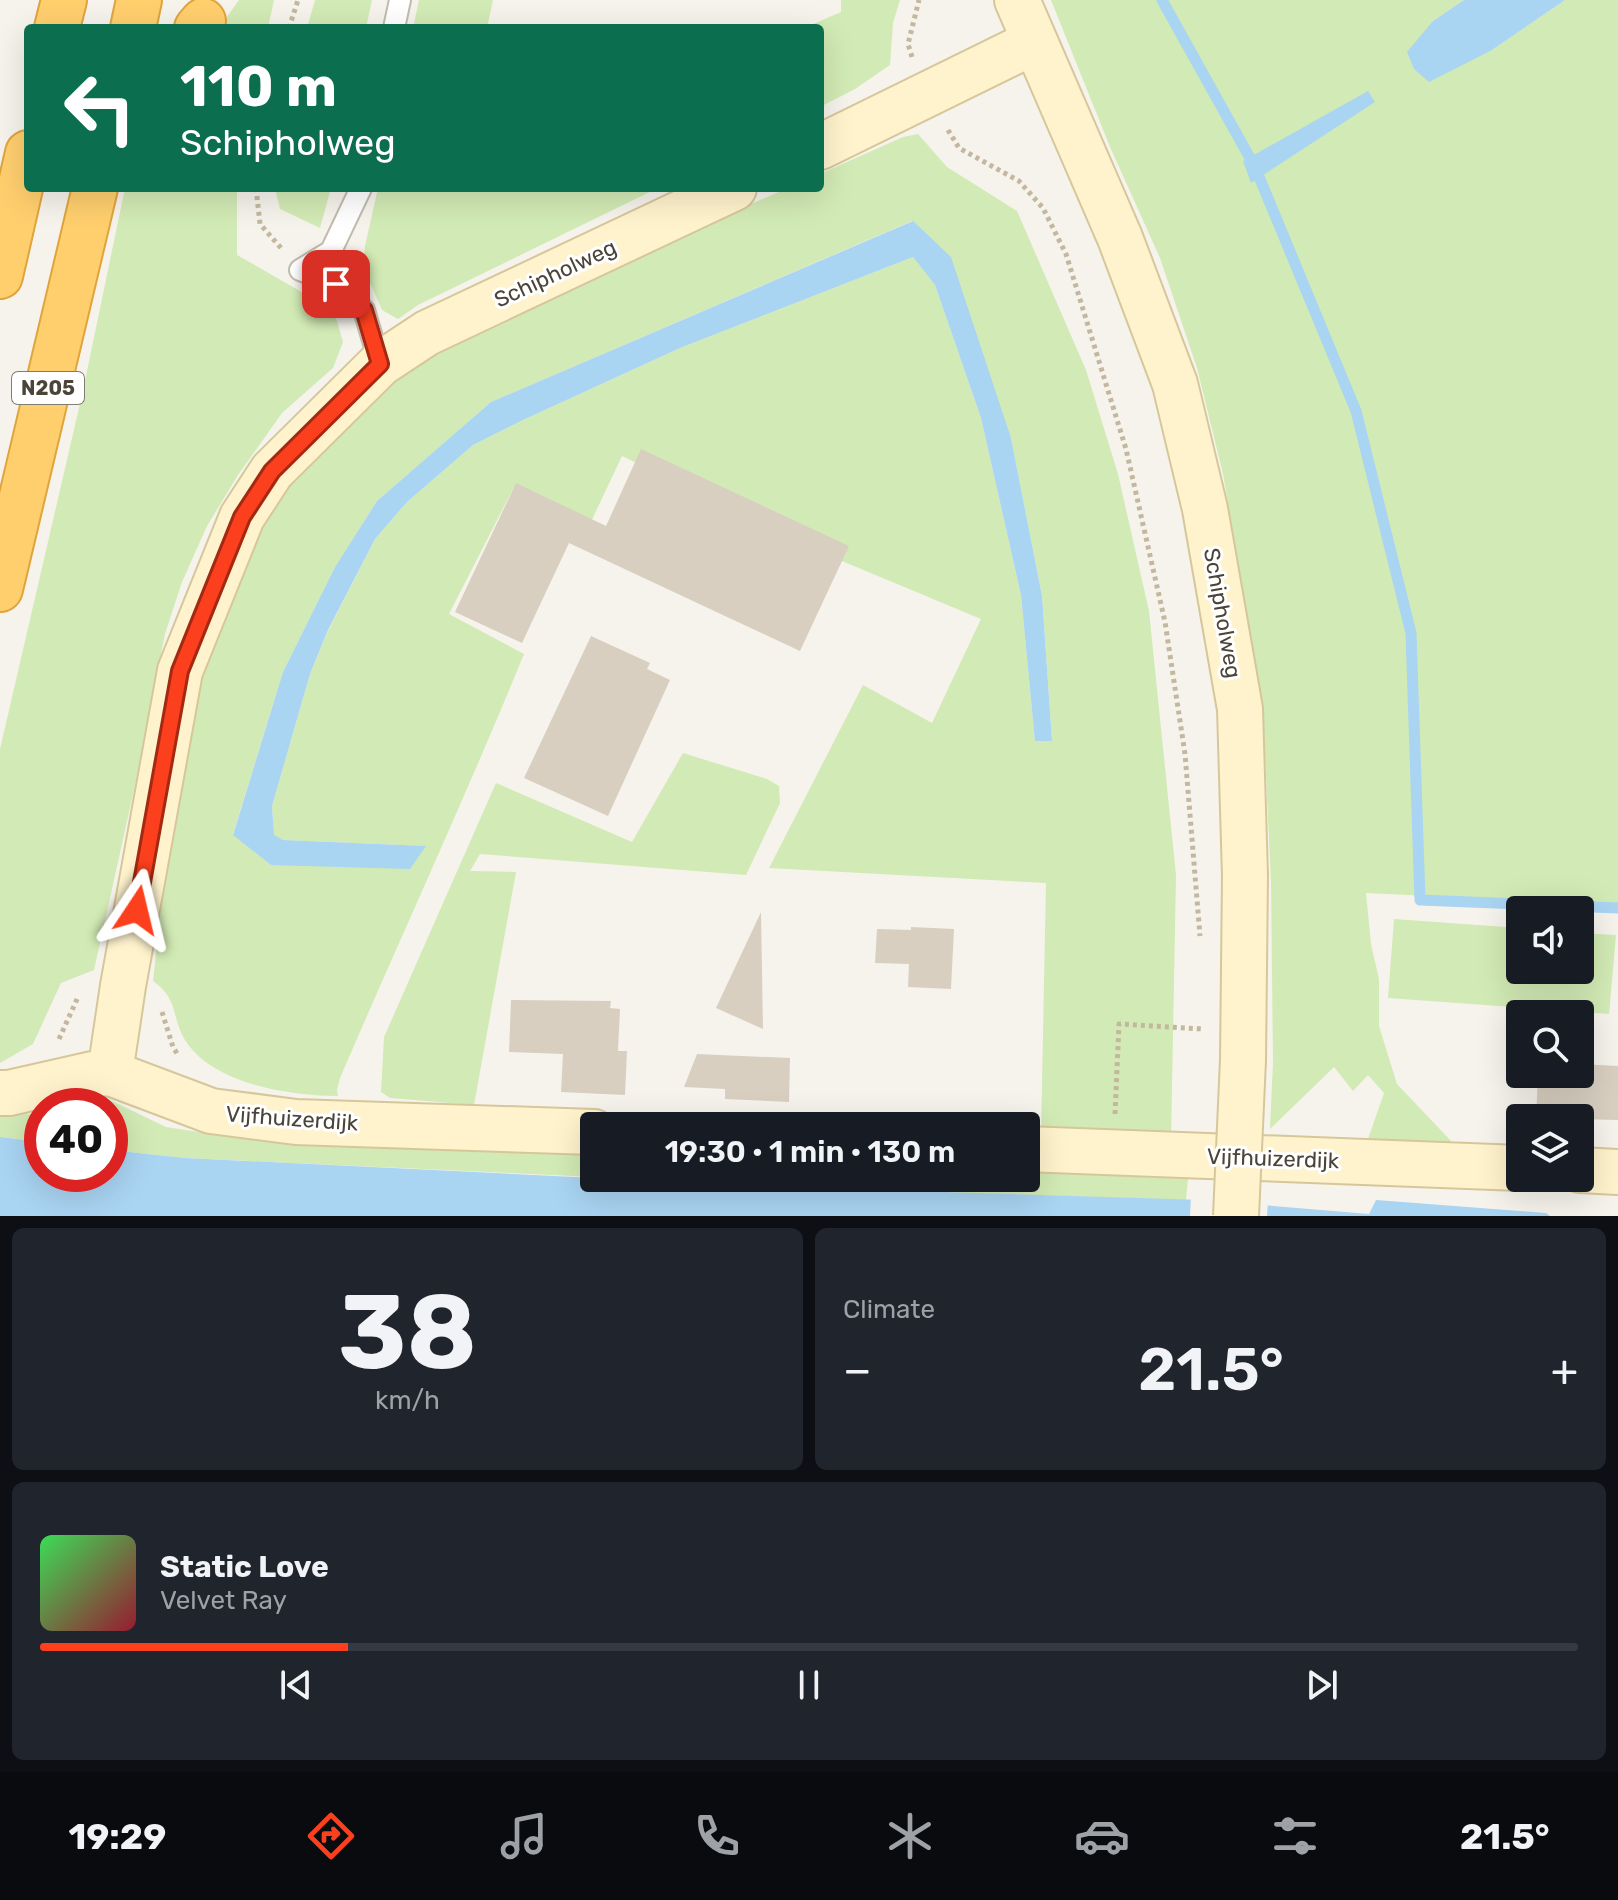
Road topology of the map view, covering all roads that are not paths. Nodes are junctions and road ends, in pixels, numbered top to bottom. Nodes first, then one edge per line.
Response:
1 (36, 0) edge
2 (64, 0) edge
3 (139, 0) edge
4 (400, 0) edge
5 (1017, 0) edge
6 (38, 24) edge
7 (58, 24) edge
8 (134, 24) edge
9 (395, 24) edge
10 (1034, 42) junction
11 (824, 145) edge
12 (24, 171) edge
13 (94, 192) edge
14 (359, 192) edge
15 (726, 192) edge
16 (0, 276) edge
17 (380, 364) junction
18 (0, 589) edge
19 (110, 1073) junction
20 (0, 1093) edge
21 (580, 1132) edge
22 (1040, 1149) edge
23 (1506, 1167) edge
24 (1594, 1171) edge
25 (1618, 1172) edge
26 (1236, 1216) edge

1 - 6 highway
2 - 7 highway
3 - 8 highway
4 - 9 lane
5 - 10 street, Schipholweg
10 - 11 street
10 - 26 street, Schipholweg, bridge
12 - 16 highway
13 - 18 highway, N205
14 - 17 lane
15 - 17 street, Schipholweg
17 - 19 street, Schipholweg
19 - 20 street, Vijfhuizerdijk
19 - 21 street, Vijfhuizerdijk
22 - 23 street, Vijfhuizerdijk
24 - 25 street

